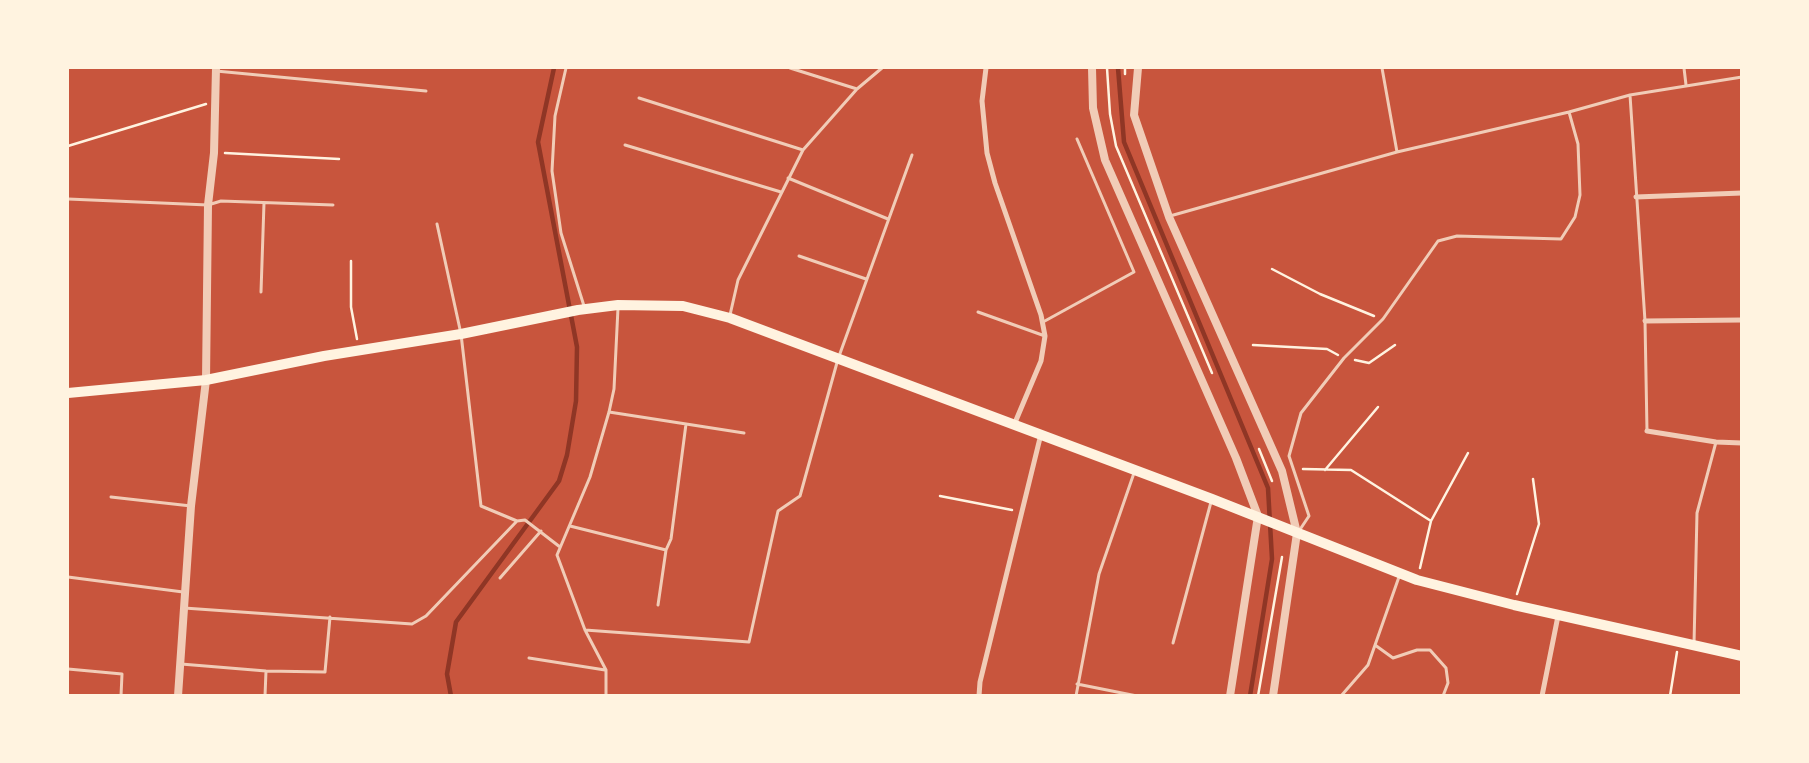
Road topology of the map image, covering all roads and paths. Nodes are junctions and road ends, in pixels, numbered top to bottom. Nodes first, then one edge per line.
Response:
1 (566, 68) edge
2 (790, 68) edge
3 (882, 68) edge
4 (986, 68) edge
5 (1092, 68) edge
6 (1125, 68) edge
7 (1138, 68) edge
8 (1382, 68) edge
9 (1684, 68) edge
10 (216, 69) edge
11 (1126, 76) dead end
12 (1742, 76) edge
13 (1686, 85) junction
14 (857, 89) junction
15 (426, 91) dead end
16 (1630, 95) junction
17 (639, 98) dead end
18 (215, 101) junction
19 (1569, 112) junction
20 (1077, 140) dead end
21 (625, 145) dead end
22 (68, 146) edge
23 (803, 150) junction
24 (214, 152) junction
25 (1397, 152) junction
26 (912, 155) dead end
27 (339, 160) dead end
28 (788, 178) junction
29 (781, 192) junction
30 (1742, 193) edge
31 (1636, 197) junction
32 (68, 199) edge
33 (264, 203) junction
34 (208, 205) junction
35 (333, 205) dead end
36 (1169, 216) junction
37 (888, 219) junction
38 (437, 224) dead end
39 (799, 256) dead end
40 (352, 261) dead end
41 (1272, 269) dead end
42 (866, 278) junction
43 (261, 292) dead end
44 (618, 305) junction
45 (581, 310) junction
46 (978, 312) dead end
47 (730, 318) junction
48 (1383, 319) junction
49 (1742, 320) edge
50 (1645, 321) junction
51 (1042, 322) junction
52 (461, 334) junction
53 (1044, 336) junction
54 (1253, 345) dead end
55 (1396, 345) dead end
56 (359, 350) junction
57 (1344, 358) junction
58 (838, 359) junction
59 (206, 380) junction
60 (68, 393) edge
61 (1378, 408) dead end
62 (609, 412) junction
63 (686, 424) junction
64 (1014, 425) junction
65 (1647, 431) joint
66 (744, 433) dead end
67 (1041, 434) junction
68 (1255, 441) dead end
69 (1716, 442) junction
70 (1742, 443) edge
71 (1468, 453) dead end
72 (1293, 469) junction
73 (1136, 470) junction
74 (1325, 470) junction
75 (1533, 479) dead end
76 (1274, 486) dead end
77 (940, 496) dead end
78 (111, 497) dead end
79 (1212, 498) junction
80 (191, 506) junction
81 (1023, 512) junction
82 (1258, 516) junction
83 (517, 521) junction
84 (1431, 521) junction
85 (570, 526) junction
86 (541, 531) junction
87 (1297, 533) junction
88 (560, 547) junction
89 (666, 550) junction
90 (1400, 574) junction
91 (68, 577) edge
92 (500, 578) dead end
93 (1417, 580) junction
94 (185, 592) junction
95 (658, 605) dead end
96 (1514, 605) junction
97 (184, 608) junction
98 (1558, 616) junction
99 (330, 617) junction
100 (585, 630) junction
101 (1678, 643) junction
102 (1173, 644) dead end
103 (1375, 645) junction
104 (1693, 646) junction
105 (1742, 656) edge
106 (529, 658) dead end
107 (180, 664) junction
108 (68, 669) edge
109 (606, 670) junction
110 (266, 671) junction
111 (1077, 684) junction
112 (121, 696) edge
113 (178, 696) edge
114 (265, 696) edge
115 (606, 696) edge
116 (979, 696) edge
117 (1076, 696) edge
118 (1137, 696) edge
119 (1230, 696) edge
120 (1258, 696) edge
121 (1273, 696) edge
122 (1341, 696) edge
123 (1443, 696) edge
124 (1542, 696) edge
125 (1670, 696) edge

1 - 45 lane
2 - 14 lane
3 - 14 lane
4 - 51 street
5 - 82 street
6 - 11 path
7 - 36 street
8 - 25 lane
9 - 13 lane
10 - 15 lane
10 - 18 street
12 - 13 lane
13 - 16 lane
14 - 23 lane
16 - 19 lane
16 - 31 lane
17 - 23 lane
18 - 22 path
18 - 24 street
19 - 25 lane
19 - 48 lane
20 - 51 lane
21 - 29 lane
23 - 28 lane
24 - 27 path
24 - 34 street
25 - 36 lane
26 - 37 lane
28 - 29 lane
28 - 37 lane
29 - 47 lane
30 - 31 street
31 - 50 lane
32 - 34 lane
33 - 34 lane
33 - 35 lane
33 - 43 lane
34 - 59 street
36 - 87 street
37 - 42 lane
38 - 52 lane
39 - 42 lane
40 - 56 path
41 - 48 path
42 - 58 lane
44 - 45 main road
44 - 47 main road
44 - 62 lane
45 - 52 main road
46 - 53 lane
47 - 58 main road
48 - 57 lane
49 - 50 street
50 - 65 lane
51 - 53 street
52 - 56 main road
52 - 83 lane
53 - 64 street
54 - 57 path
55 - 57 path
56 - 59 main road
57 - 72 lane
58 - 64 main road
58 - 100 lane
59 - 60 main road
59 - 80 street
61 - 74 path
62 - 63 lane
62 - 85 lane
63 - 66 lane
63 - 89 lane
64 - 67 main road
65 - 69 street
67 - 73 main road
67 - 81 street
68 - 76 path
69 - 70 street
69 - 104 lane
71 - 84 path
72 - 74 path
72 - 87 lane
73 - 79 main road
73 - 111 lane
74 - 84 path
75 - 96 path
77 - 81 path
78 - 80 lane
79 - 82 main road
79 - 102 lane
80 - 94 street
81 - 116 street
82 - 87 main road
82 - 119 street
83 - 86 lane
83 - 99 lane
84 - 93 path
85 - 88 lane
85 - 89 lane
86 - 88 lane
86 - 92 lane
87 - 90 main road
87 - 120 path
87 - 121 street
88 - 100 lane
89 - 95 lane
90 - 93 main road
90 - 103 lane
91 - 94 lane
93 - 96 main road
94 - 97 street
96 - 98 main road
97 - 99 lane
97 - 107 street
98 - 101 main road
98 - 124 street
99 - 110 lane
100 - 109 lane
101 - 104 main road
101 - 125 path
103 - 122 lane
103 - 123 lane
104 - 105 main road
106 - 109 lane
107 - 110 lane
107 - 113 street
108 - 112 lane
109 - 115 lane
110 - 114 lane
111 - 117 lane
111 - 118 lane

